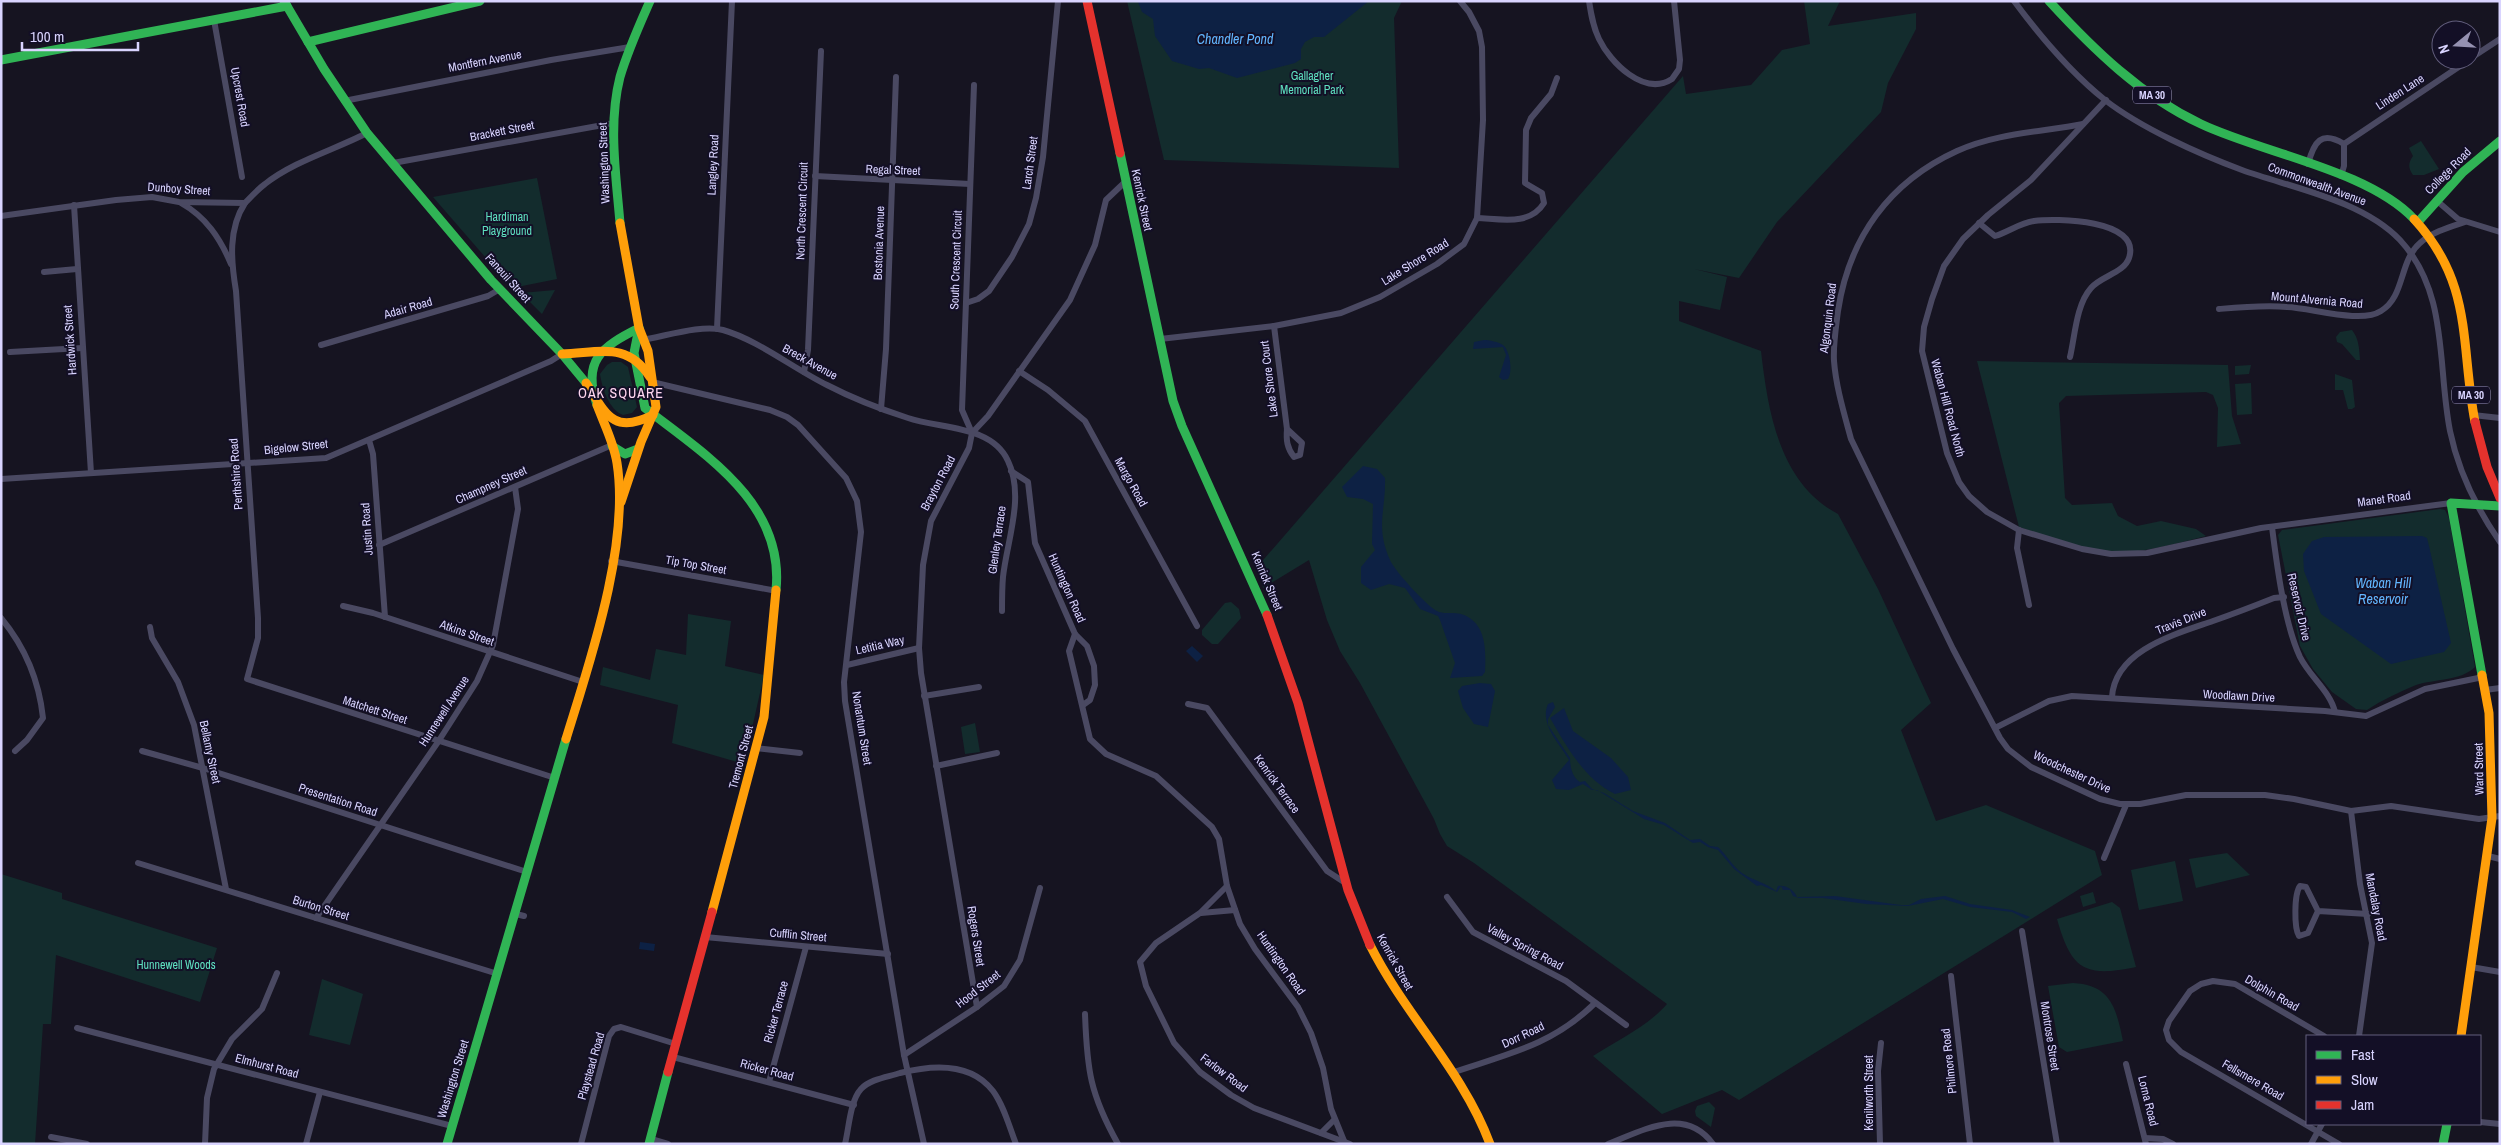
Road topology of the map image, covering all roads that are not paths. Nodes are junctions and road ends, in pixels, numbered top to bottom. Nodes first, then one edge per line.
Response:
1 (480, 1) edge
2 (650, 1) edge
3 (732, 1) edge
4 (1058, 1) edge
5 (1087, 1) edge
6 (1460, 1) edge
7 (1589, 1) edge
8 (1674, 1) edge
9 (2014, 1) edge
10 (2049, 1) edge
11 (286, 4) edge
12 (214, 20) junction
13 (2500, 39) edge
14 (308, 42) junction
15 (630, 47) junction
16 (821, 51) dead end
17 (2481, 52) edge
18 (1, 60) edge
19 (2454, 70) edge
20 (896, 77) dead end
21 (1557, 78) dead end
22 (974, 85) dead end
23 (2106, 100) junction
24 (344, 101) junction
25 (614, 123) junction
26 (2083, 124) junction
27 (367, 133) junction
28 (2500, 141) edge
29 (2344, 144) junction
30 (393, 163) junction
31 (2308, 164) junction
32 (815, 176) junction
33 (2341, 176) junction
34 (242, 178) dead end
35 (892, 181) junction
36 (1125, 182) junction
37 (970, 184) junction
38 (2436, 200) junction
39 (179, 202) junction
40 (245, 203) junction
41 (74, 205) junction
42 (1, 216) edge
43 (1477, 218) junction
44 (2418, 222) junction
45 (2465, 222) junction
46 (1979, 223) junction
47 (2500, 232) edge
48 (2429, 236) junction
49 (2411, 254) junction
50 (232, 267) junction
51 (77, 269) junction
52 (44, 272) dead end
53 (500, 289) junction
54 (966, 303) junction
55 (2219, 309) dead end
56 (1274, 326) junction
57 (639, 328) junction
58 (716, 329) junction
59 (1160, 339) junction
60 (640, 340) junction
61 (321, 345) dead end
62 (82, 348) junction
63 (603, 350) junction
64 (10, 352) dead end
65 (562, 354) junction
66 (634, 357) junction
67 (2070, 357) dead end
68 (1019, 371) junction
69 (804, 372) junction
70 (652, 382) junction
71 (596, 400) junction
72 (881, 409) junction
73 (653, 415) junction
74 (2473, 415) junction
75 (2500, 418) edge
76 (1287, 429) dead end
77 (972, 433) junction
78 (369, 440) junction
79 (612, 445) junction
80 (638, 449) junction
81 (246, 464) junction
82 (1011, 471) junction
83 (91, 474) junction
84 (1, 479) edge
85 (515, 486) junction
86 (2500, 498) edge
87 (2451, 503) junction
88 (2476, 503) junction
89 (2500, 506) edge
90 (617, 515) junction
91 (2272, 527) junction
92 (2019, 530) junction
93 (1896, 533) joint
94 (2500, 542) edge
95 (379, 545) junction
96 (611, 561) junction
97 (777, 591) junction
98 (2284, 598) junction
99 (2029, 605) dead end
100 (343, 606) dead end
101 (1002, 611) dead end
102 (1, 618) edge
103 (385, 618) junction
104 (1197, 626) dead end
105 (150, 627) dead end
106 (1075, 634) junction
107 (919, 648) junction
108 (490, 653) junction
109 (846, 664) junction
110 (2483, 677) junction
111 (247, 679) joint
112 (583, 682) junction
113 (979, 687) dead end
114 (2500, 688) edge
115 (2486, 690) junction
116 (924, 696) junction
117 (2112, 697) junction
118 (1188, 704) dead end
119 (1083, 705) junction
120 (2335, 712) junction
121 (1994, 728) junction
122 (438, 742) junction
123 (756, 748) junction
124 (15, 751) dead end
125 (142, 751) dead end
126 (800, 753) dead end
127 (997, 753) dead end
128 (936, 766) junction
129 (202, 768) junction
130 (555, 778) junction
131 (2126, 805) junction
132 (2351, 810) junction
133 (2496, 817) edge
134 (380, 825) junction
135 (2488, 856) junction
136 (2104, 858) dead end
137 (2500, 859) edge
138 (138, 863) dead end
139 (527, 872) junction
140 (1346, 884) junction
141 (1227, 886) junction
142 (1040, 888) dead end
143 (226, 889) junction
144 (1447, 897) dead end
145 (959, 898) joint
146 (1235, 910) junction
147 (2318, 912) junction
148 (1200, 913) junction
149 (2368, 914) junction
150 (316, 918) junction
151 (2022, 931) dead end
152 (705, 937) junction
153 (806, 947) junction
154 (888, 954) junction
155 (2471, 967) junction
156 (277, 972) dead end
157 (2500, 972) edge
158 (498, 974) junction
159 (1951, 976) dead end
160 (1594, 1004) junction
161 (977, 1007) junction
162 (1085, 1014) dead end
163 (1626, 1025) dead end
164 (2167, 1027) joint
165 (77, 1028) dead end
166 (2322, 1035) edge
167 (2359, 1035) edge
168 (2461, 1035) edge
169 (1881, 1043) dead end
170 (676, 1044) junction
171 (904, 1055) junction
172 (674, 1057) junction
173 (216, 1064) junction
174 (2126, 1064) dead end
175 (908, 1071) junction
176 (1454, 1072) junction
177 (769, 1082) junction
178 (320, 1092) junction
179 (854, 1105) junction
180 (1334, 1120) junction
181 (2481, 1122) edge
182 (2500, 1124) edge
183 (2306, 1125) edge
184 (2306, 1125) edge
185 (2322, 1125) edge
186 (2447, 1125) edge
187 (452, 1126) junction
188 (2318, 1132) junction
189 (1321, 1133) junction
190 (51, 1138) dead end
191 (650, 1141) edge
192 (2146, 1141) edge
193 (1347, 1142) edge
194 (87, 1144) edge
195 (205, 1144) edge
196 (306, 1144) edge
197 (447, 1144) edge
198 (581, 1144) edge
199 (668, 1144) edge
200 (845, 1144) edge
201 (924, 1144) edge
202 (1016, 1144) edge
203 (1118, 1144) edge
204 (1490, 1144) edge
205 (1608, 1144) edge
206 (1713, 1144) edge
207 (1880, 1144) edge
208 (1970, 1144) edge
209 (2057, 1144) edge
210 (2173, 1144) edge
211 (2310, 1144) edge
212 (2339, 1144) edge
213 (2444, 1144) edge

1 - 14 street
2 - 15 street, Washington Street
3 - 58 street, Langley Road
4 - 54 street, Larch Street
5 - 36 street, Kenrick Street
6 - 43 street, Lake Shore Road
7 - 8 street
9 - 23 street, Commonwealth Avenue
10 - 31 street, Commonwealth Avenue / MA 30
11 - 12 street
11 - 14 street, Faneuil Street
12 - 18 street
12 - 34 street, Upcrest Road
13 - 17 street, Linden Lane
14 - 24 street, Faneuil Street
15 - 24 street, Montfern Avenue
15 - 25 street, Washington Street
16 - 32 street, North Crescent Circuit
19 - 29 street, Linden Lane
20 - 35 street, Bostonia Avenue
21 - 43 street
22 - 37 street, South Crescent Circuit
23 - 26 street, Waban Hill Road North
23 - 49 street, Commonwealth Avenue
24 - 27 street, Faneuil Street
25 - 30 street, Brackett Street
25 - 57 street, Washington Street
26 - 46 street, Waban Hill Road North
26 - 93 street, Algonquin Road
27 - 30 street, Faneuil Street
27 - 40 street
28 - 38 street, College Road
29 - 31 street
29 - 33 street
30 - 53 street, Faneuil Street
31 - 33 street, Commonwealth Avenue / MA 30
32 - 35 street, Regal Street
32 - 69 street, North Crescent Circuit
33 - 44 street, Commonwealth Avenue / MA 30
35 - 37 street, Regal Street
35 - 72 street, Bostonia Avenue
36 - 59 street, Kenrick Street
36 - 68 street, Brayton Road
37 - 54 street, South Crescent Circuit
38 - 44 street, College Road
38 - 45 street
39 - 40 street, Dunboy Street
39 - 41 street, Dunboy Street
39 - 50 street, Perthshire Road
40 - 50 street, Perthshire Road
41 - 42 street, Dunboy Street
41 - 51 street, Hardwick Street
43 - 56 street, Lake Shore Road
44 - 48 street, Commonwealth Avenue / MA 30
45 - 47 street
45 - 48 street
46 - 67 street
46 - 92 street, Waban Hill Road North
48 - 49 street, Mount Alvernia Road
48 - 74 street, Commonwealth Avenue / MA 30
49 - 55 street, Mount Alvernia Road
49 - 88 street, Commonwealth Avenue
50 - 81 street, Perthshire Road
51 - 52 street
51 - 62 street, Hardwick Street
53 - 61 street, Adair Road
53 - 65 street, Faneuil Street
54 - 77 street, South Crescent Circuit
56 - 59 street, Lake Shore Road
56 - 76 street, Lake Shore Court
57 - 60 street, Washington Street
57 - 63 street
58 - 60 street, Breck Avenue
58 - 69 street, Breck Avenue
59 - 140 street, Kenrick Street
60 - 66 street
60 - 70 street, Washington Street
62 - 64 street
62 - 83 street, Hardwick Street
63 - 65 street, Bigelow Street
63 - 66 street
63 - 71 street
65 - 71 street, Faneuil Street
65 - 78 street, Bigelow Street
66 - 70 street
66 - 73 street
68 - 77 street, Brayton Road
68 - 104 street, Margo Road
69 - 72 street, Breck Avenue
70 - 73 street, Washington Street
70 - 109 street, Nonantum Street
71 - 73 street
71 - 79 street, Faneuil Street
72 - 77 street, Breck Avenue
73 - 80 street, Washington Street
73 - 97 street, Tremont Street
74 - 75 street
74 - 86 street, Commonwealth Avenue / MA 30
77 - 82 street, Glenley Terrace
77 - 107 street, Brayton Road
78 - 81 street, Bigelow Street
78 - 95 street, Justin Road
79 - 80 street
79 - 85 street, Champney Street
79 - 90 street, Faneuil Street
80 - 90 street, Washington Street
81 - 83 street, Bigelow Street
81 - 111 street, Perthshire Road
82 - 101 street, Glenley Terrace
82 - 106 street, Huntington Road
83 - 84 street, Bigelow Street
85 - 95 street, Champney Street
85 - 108 street, Hunnewell Avenue
87 - 88 street, Manet Road
87 - 91 street, Manet Road
87 - 110 street, Ward Street
88 - 89 street, Manet Road
88 - 94 street, Commonwealth Avenue
90 - 96 street, Washington Street
91 - 92 street, Waban Hill Road North
91 - 98 street, Reservoir Drive
92 - 99 street
93 - 121 street, Woodchester Drive
95 - 103 street, Justin Road
96 - 97 street, Tip Top Street
96 - 112 street, Washington Street
97 - 123 street, Tremont Street
98 - 117 street, Travis Drive
98 - 120 street, Reservoir Drive
100 - 103 street, Atkins Street
102 - 124 street
103 - 108 street, Atkins Street
105 - 129 street, Bellamy Street
106 - 119 street, Huntington Road
106 - 119 street, Huntington Road
107 - 109 street, Letitia Way
107 - 116 street, Brayton Road
108 - 112 street, Atkins Street
108 - 122 street, Hunnewell Avenue
109 - 154 street, Nonantum Street
110 - 115 street, Ward Street
110 - 120 street, Woodlawn Drive
111 - 122 street, Matchett Street
112 - 130 street, Washington Street
113 - 116 street
114 - 115 street
115 - 133 street, Ward Street
116 - 128 street, Brayton Road
117 - 120 street, Woodlawn Drive
117 - 121 street, Woodlawn Drive
118 - 140 street, Kenrick Terrace
119 - 141 street, Huntington Road
121 - 131 street, Woodchester Drive
122 - 130 street, Matchett Street
122 - 134 street, Hunnewell Avenue
123 - 126 street
123 - 152 street, Tremont Street
125 - 129 street, Presentation Road
127 - 128 street
128 - 145 street, Brayton Road
129 - 134 street, Presentation Road
129 - 143 street, Bellamy Street
130 - 139 street, Washington Street
131 - 132 street, Woodchester Drive
131 - 136 street
132 - 133 street, Woodchester Drive
132 - 149 street, Mandalay Road
133 - 135 street, Ward Street
134 - 139 street, Presentation Road
134 - 150 street, Hunnewell Avenue
135 - 137 street
135 - 155 street, Ward Street
138 - 143 street, Burton Street
139 - 158 street, Washington Street
140 - 176 street, Kenrick Street
141 - 146 street, Huntington Road
141 - 148 street
142 - 161 street, Hood Street
143 - 150 street, Burton Street
144 - 160 street, Valley Spring Road
145 - 161 street, Rogers Street
146 - 148 street
146 - 180 street, Huntington Road
147 - 147 street
147 - 149 street
148 - 189 street, Farlow Road
149 - 167 street, Mandalay Road
150 - 158 street, Burton Street
151 - 209 street, Montrose Street
152 - 153 street, Cufflin Street
152 - 170 street, Tremont Street
153 - 154 street, Cufflin Street
153 - 177 street, Ricker Terrace
154 - 171 street, Nonantum Street
155 - 157 street
155 - 168 street, Ward Street
156 - 173 street
158 - 187 street, Washington Street
159 - 208 street, Philmore Road
160 - 163 street, Valley Spring Road
160 - 176 street, Dorr Road
161 - 171 street, Hood Street
162 - 203 street
164 - 166 street, Dolphin Road
164 - 183 street, Fellsmere Road
165 - 173 street, Elmhurst Road
169 - 207 street, Kenilworth Street
170 - 172 street, Tremont Street
170 - 198 street, Playstead Road
171 - 175 street, Nonantum Street
172 - 177 street, Ricker Road
172 - 191 street, Tremont Street
173 - 178 street, Elmhurst Road
173 - 195 street
174 - 192 street, Lorna Road
175 - 179 street
175 - 201 street, Nonantum Street
175 - 202 street
176 - 204 street, Kenrick Street
177 - 179 street, Ricker Road
178 - 187 street, Elmhurst Road
178 - 196 street
179 - 200 street
180 - 189 street
180 - 193 street, Huntington Road
181 - 182 street
184 - 188 street, Fellsmere Road
185 - 188 street
186 - 213 street
187 - 197 street, Washington Street
188 - 211 street
188 - 212 street, Fellsmere Road
189 - 193 street, Farlow Road
190 - 194 street
191 - 199 street
192 - 210 street
205 - 206 street

